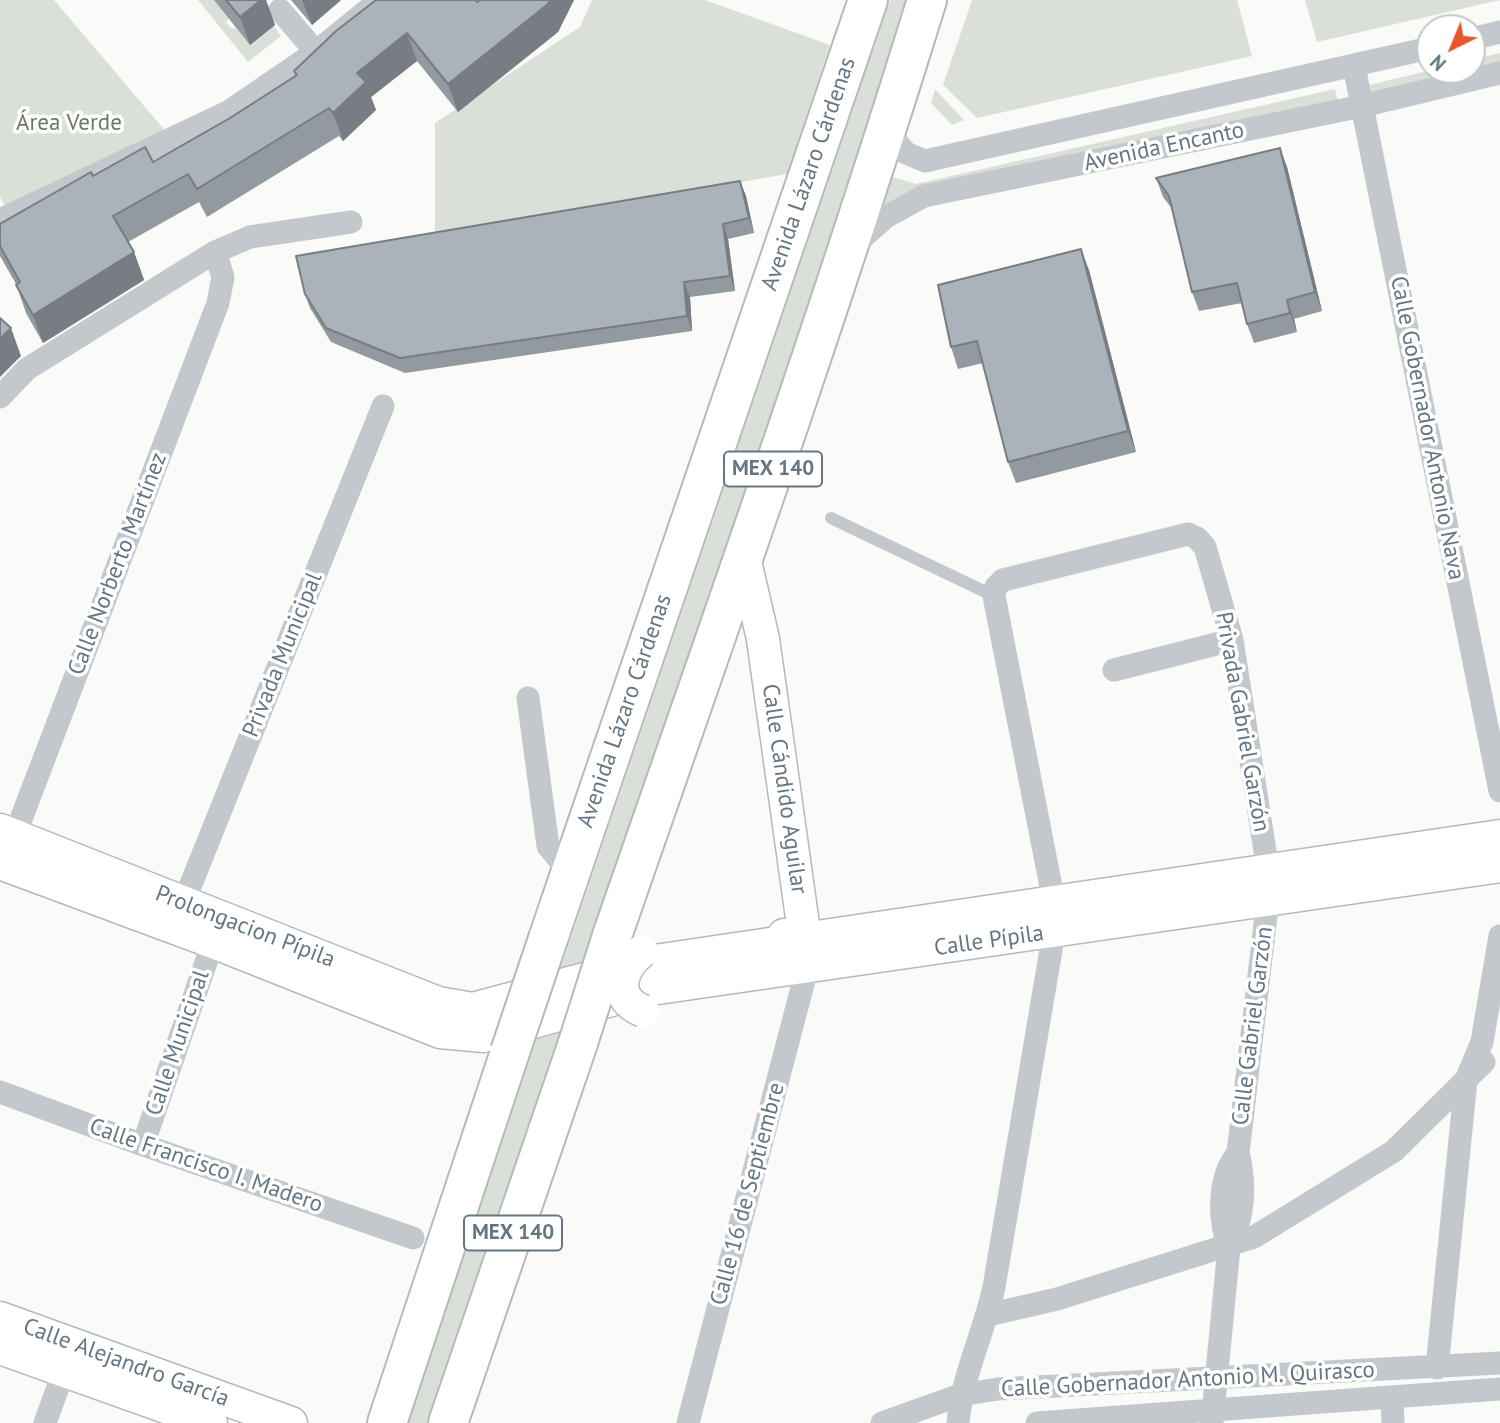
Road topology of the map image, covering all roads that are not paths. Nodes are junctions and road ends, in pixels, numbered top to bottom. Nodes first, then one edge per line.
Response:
1 (380, 0) edge
2 (868, 0) edge
3 (927, 0) edge
4 (280, 9) dead end
5 (1416, 51) edge
6 (316, 52) junction
7 (1354, 66) junction
8 (1500, 74) edge
9 (1362, 106) junction
10 (887, 131) junction
11 (0, 220) edge
12 (351, 222) dead end
13 (215, 252) junction
14 (844, 254) junction
15 (0, 397) edge
16 (383, 406) dead end
17 (831, 518) dead end
18 (744, 557) junction
19 (994, 596) junction
20 (720, 626) junction
21 (763, 639) junction
22 (1232, 640) junction
23 (1114, 670) dead end
24 (528, 698) dead end
25 (1500, 791) edge
26 (7, 833) edge
27 (1500, 836) edge
28 (1500, 866) edge
29 (1, 867) edge
30 (569, 871) junction
31 (1268, 885) junction
32 (183, 904) junction
33 (1054, 917) junction
34 (1500, 936) edge
35 (213, 942) junction
36 (627, 944) junction
37 (806, 952) junction
38 (492, 1006) joint
39 (497, 1044) junction
40 (1483, 1052) junction
41 (1466, 1080) junction
42 (0, 1092) edge
43 (143, 1145) junction
44 (413, 1238) dead end
45 (1229, 1247) junction
46 (988, 1315) junction
47 (0, 1318) edge
48 (0, 1348) edge
49 (68, 1357) junction
50 (1500, 1363) edge
51 (1444, 1368) junction
52 (1214, 1378) junction
53 (1500, 1389) edge
54 (960, 1395) junction
55 (1392, 1399) junction
56 (1212, 1417) edge
57 (45, 1423) edge
58 (211, 1423) edge
59 (291, 1423) edge
60 (387, 1423) edge
61 (448, 1423) edge
62 (688, 1423) edge
63 (882, 1423) edge
64 (958, 1423) edge
65 (1037, 1423) edge
66 (1393, 1423) edge

1 - 6 street
2 - 30 highway, Avenida Lázaro Cárdenas / MEX 140
3 - 10 highway, MEX 140
4 - 6 street
5 - 7 street, Avenida Encanto
6 - 11 street
7 - 9 street, Calle Gobernador Antonio Nava
7 - 10 street, Avenida Encanto
8 - 9 street, Avenida Encanto
9 - 14 street, Avenida Encanto
9 - 25 street, Calle Gobernador Antonio Nava
10 - 14 highway, MEX 140
12 - 13 street
13 - 15 street
13 - 26 street, Calle Norberto Martínez
14 - 18 highway, MEX 140
16 - 32 street, Privada Municipal
17 - 19 lane
18 - 20 highway, MEX 140
18 - 21 main road, Calle Cándido Aguilar
19 - 22 street, Privada Gabriel Garzón
19 - 33 street
20 - 21 main road
20 - 36 highway, MEX 140
21 - 37 main road, Calle Cándido Aguilar
22 - 23 street
22 - 31 street, Privada Gabriel Garzón
24 - 30 street
26 - 29 street, Calle Norberto Martínez
26 - 32 main road, Prolongacion Pípila
27 - 31 main road, Calle Pípila
28 - 31 main road, Calle Pípila
29 - 35 main road, Prolongacion Pípila
30 - 39 highway, Avenida Lázaro Cárdenas / MEX 140, bridge
31 - 33 main road, Calle Pípila
31 - 45 street, Calle Gabriel Garzón
32 - 38 main road, Prolongacion Pípila
33 - 37 main road, Calle Pípila
33 - 46 street
34 - 40 street
35 - 39 main road, Prolongacion Pípila
35 - 43 street, Calle Municipal
36 - 37 main road
36 - 37 main road, bridge
36 - 61 highway, MEX 140, bridge
37 - 38 main road, Calle Pípila
37 - 39 main road, Calle Pípila
37 - 62 street, Calle 16 de Septiembre
39 - 60 highway, Avenida Lázaro Cárdenas / MEX 140
40 - 41 street
40 - 51 street
41 - 45 street
41 - 51 street
42 - 43 street, Calle Francisco I. Madero
43 - 44 street, Calle Francisco I. Madero
45 - 46 street
45 - 52 street, Calle Gabriel Garzón
46 - 54 street
47 - 49 main road, Calle Alejandro García
48 - 49 main road, Calle Alejandro García
49 - 57 street
49 - 58 main road, Calle Alejandro García
49 - 59 main road, Calle Alejandro García
50 - 51 street, Calle Gobernador Antonio M. Quirasco
51 - 52 street, Calle Gobernador Antonio M. Quirasco
52 - 54 street, Calle Gobernador Antonio M. Quirasco
52 - 56 street, Calle Gabriel Garzón
53 - 55 street, Calle Gobernador Antonio M. Quirasco
54 - 63 street, Calle Gobernador Antonio M. Quirasco
54 - 64 street
55 - 56 street, Calle Gobernador Antonio M. Quirasco
55 - 66 street
56 - 65 street, Calle Gobernador Antonio M. Quirasco

